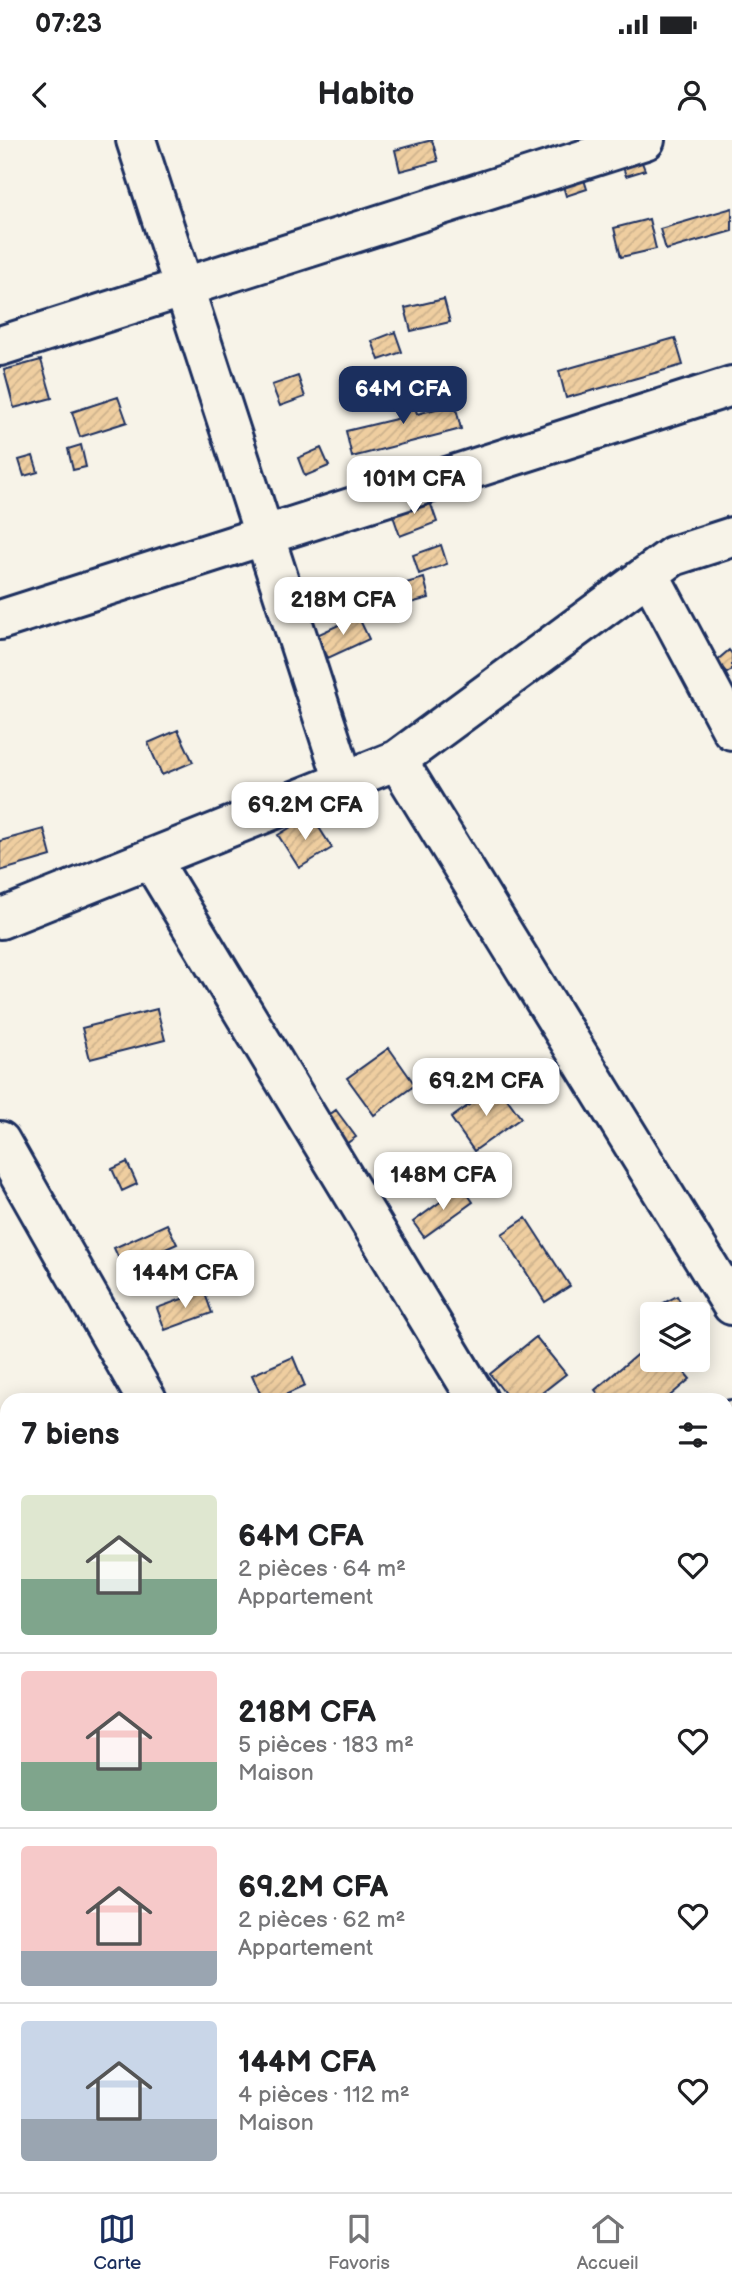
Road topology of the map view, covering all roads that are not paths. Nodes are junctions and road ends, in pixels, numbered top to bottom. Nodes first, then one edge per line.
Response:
1 (136, 140) edge
2 (646, 140) edge
3 (184, 286) junction
4 (0, 346) edge
5 (732, 386) edge
6 (264, 536) junction
7 (732, 537) edge
8 (649, 574) junction
9 (0, 620) edge
10 (732, 730) edge
11 (397, 760) junction
12 (344, 781) junction
13 (151, 859) junction
14 (0, 919) edge
15 (0, 1141) edge
16 (732, 1305) edge
17 (143, 1393) edge
18 (474, 1393) edge

1 - 3 street
2 - 3 street
3 - 4 street
3 - 6 street
5 - 6 street
6 - 9 street
6 - 12 street
7 - 8 street
8 - 10 street
8 - 11 street
11 - 12 street
11 - 16 street
12 - 13 street
13 - 14 street
13 - 18 street
15 - 17 street

